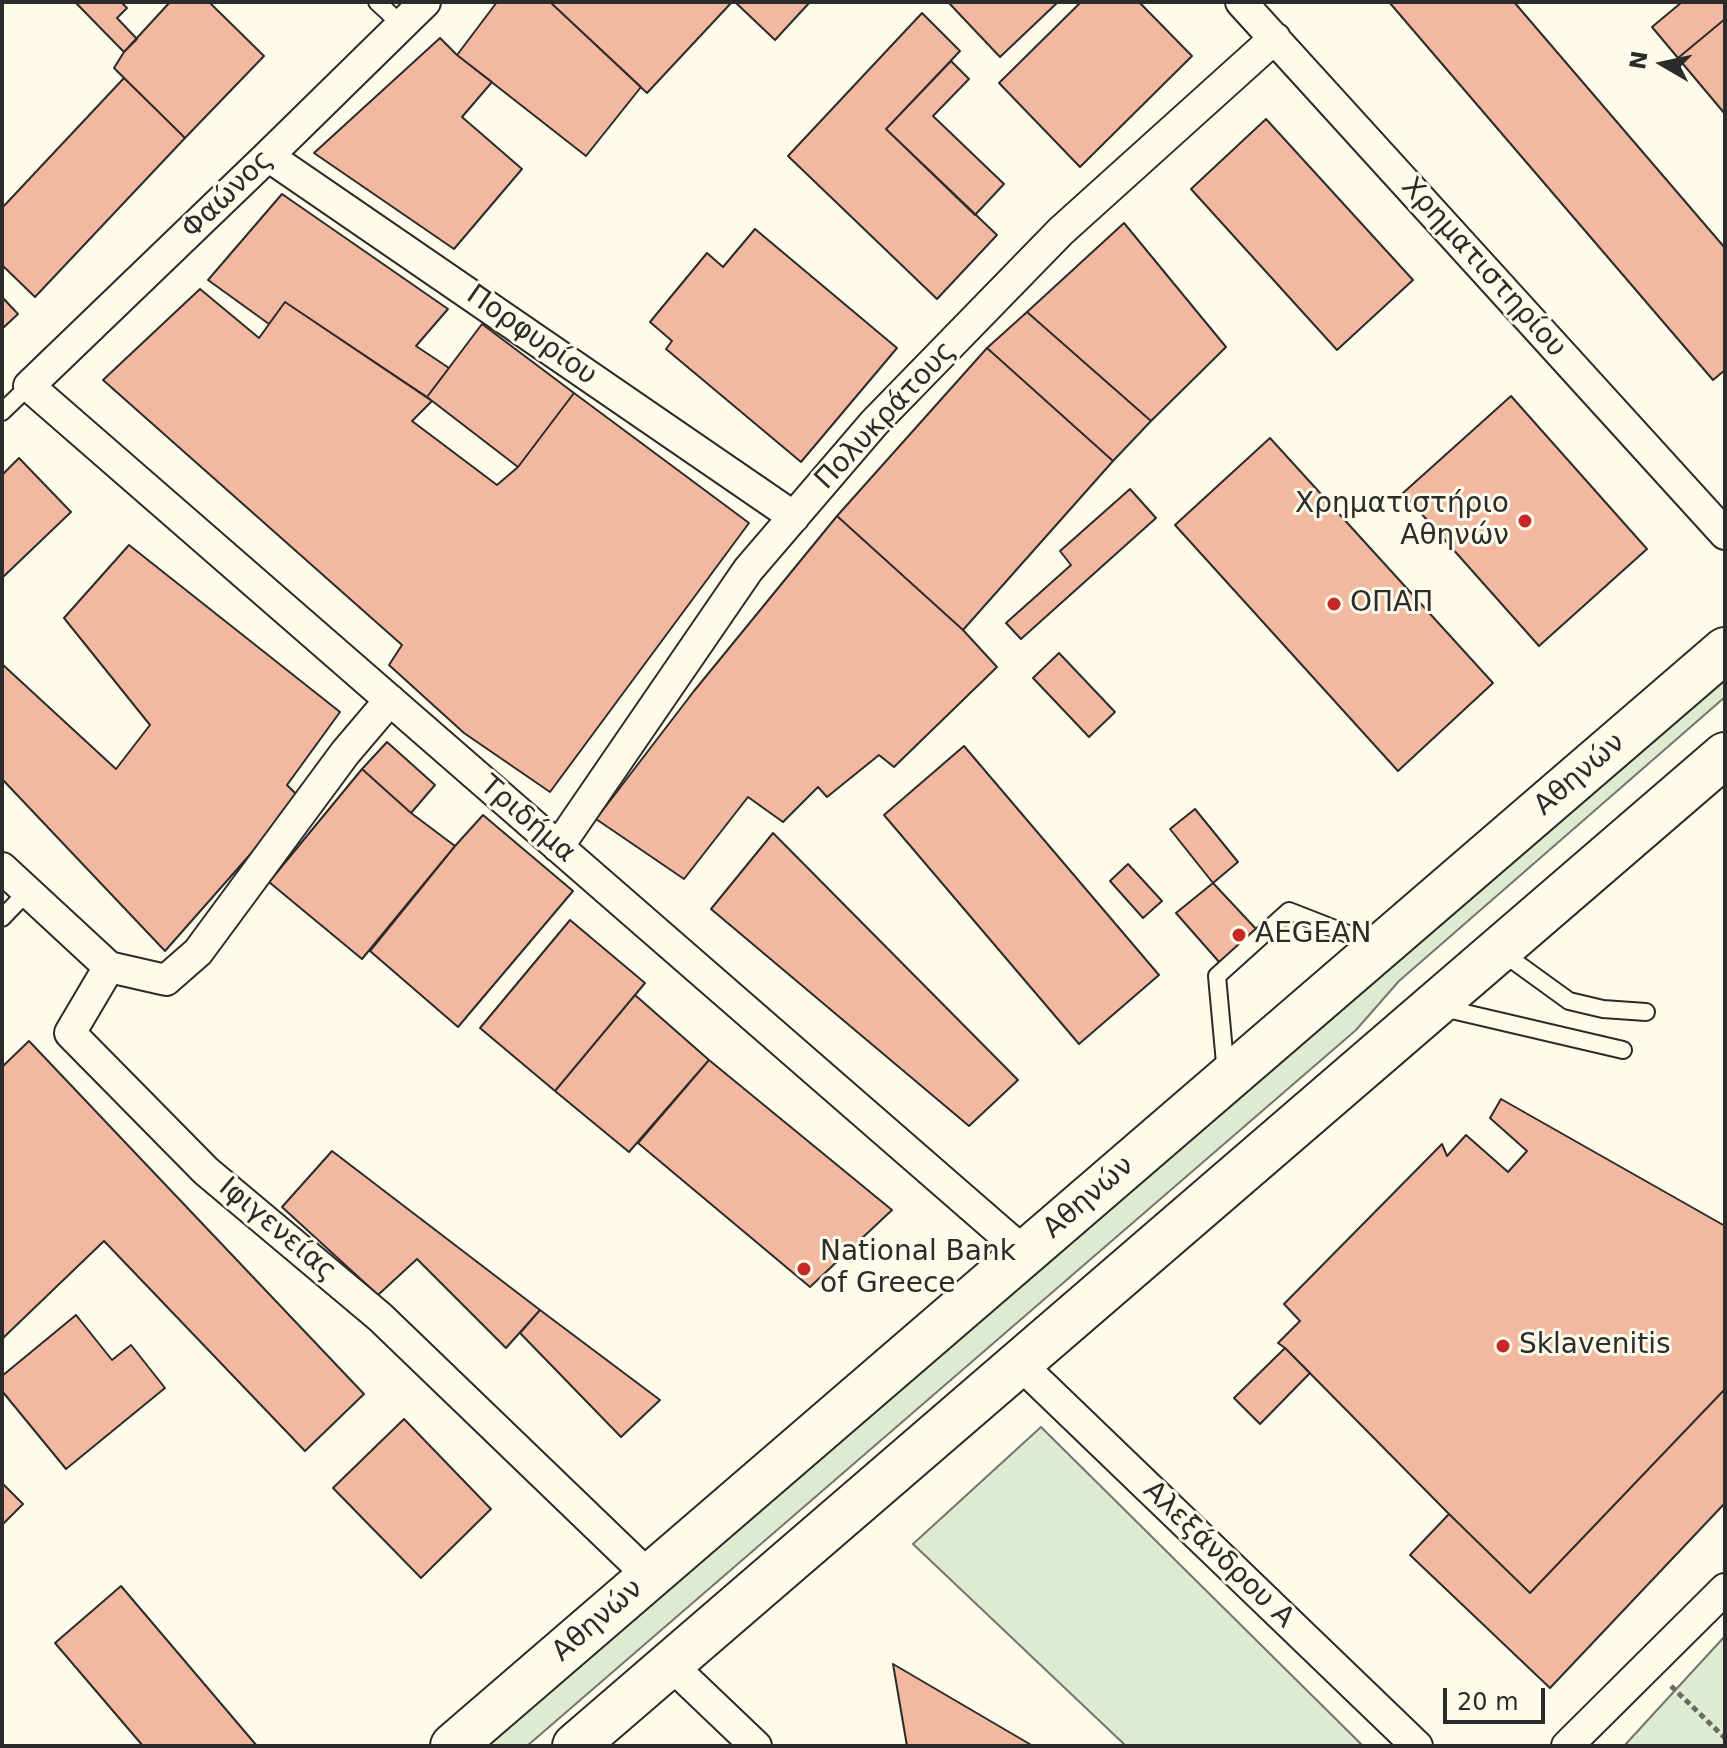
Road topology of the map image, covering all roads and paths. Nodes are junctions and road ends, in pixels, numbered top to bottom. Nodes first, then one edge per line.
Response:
1 (377, 2) edge
2 (425, 2) edge
3 (1250, 5) edge
4 (402, 25) junction
5 (1275, 38) junction
6 (268, 156) junction
7 (29, 386) junction
8 (2, 412) edge
9 (794, 517) junction
10 (1725, 534) edge
11 (1725, 650) edge
12 (390, 700) junction
13 (1725, 755) edge
14 (558, 847) junction
15 (2, 868) edge
16 (28, 891) junction
17 (2, 918) edge
18 (1381, 947) junction
19 (1499, 950) junction
20 (109, 967) junction
21 (1433, 1006) junction
22 (1646, 1012) dead end
23 (1623, 1050) dead end
24 (1227, 1079) junction
25 (1025, 1253) junction
26 (1019, 1363) junction
27 (650, 1577) junction
28 (1725, 1589) edge
29 (670, 1664) junction
30 (1650, 1665) junction
31 (1725, 1738) edge
32 (453, 1746) edge
33 (575, 1746) edge
34 (756, 1746) edge
35 (1417, 1746) edge
36 (1567, 1746) edge

1 - 4 lane
2 - 4 street, Φαώνος
3 - 5 street, Χρηματιστηρίου
4 - 6 street, Φαώνος
5 - 9 street, Πολυκράτους
5 - 10 street, Χρηματιστηρίου
6 - 7 street, Φαώνος
6 - 9 street, Πορφυρίου
7 - 8 lane
7 - 12 street, Τριδήμα
9 - 14 street, Πολυκράτους
11 - 18 highway, Αθηνών
12 - 14 street, Τριδήμα
12 - 20 street
13 - 19 highway
14 - 25 street, Τριδήμα
15 - 16 street
16 - 17 lane
16 - 20 street
18 - 24 highway, Αθηνών
18 - 24 lane
19 - 21 highway
19 - 22 lane
20 - 27 street, Ιφιγενείας
21 - 23 lane
21 - 26 highway
24 - 25 highway, Αθηνών
25 - 27 highway, Αθηνών
26 - 29 highway
26 - 35 street, Αλεξάνδρου Α
27 - 32 highway, Αθηνών
28 - 30 street
29 - 33 highway
29 - 34 street
30 - 31 path
30 - 36 street

